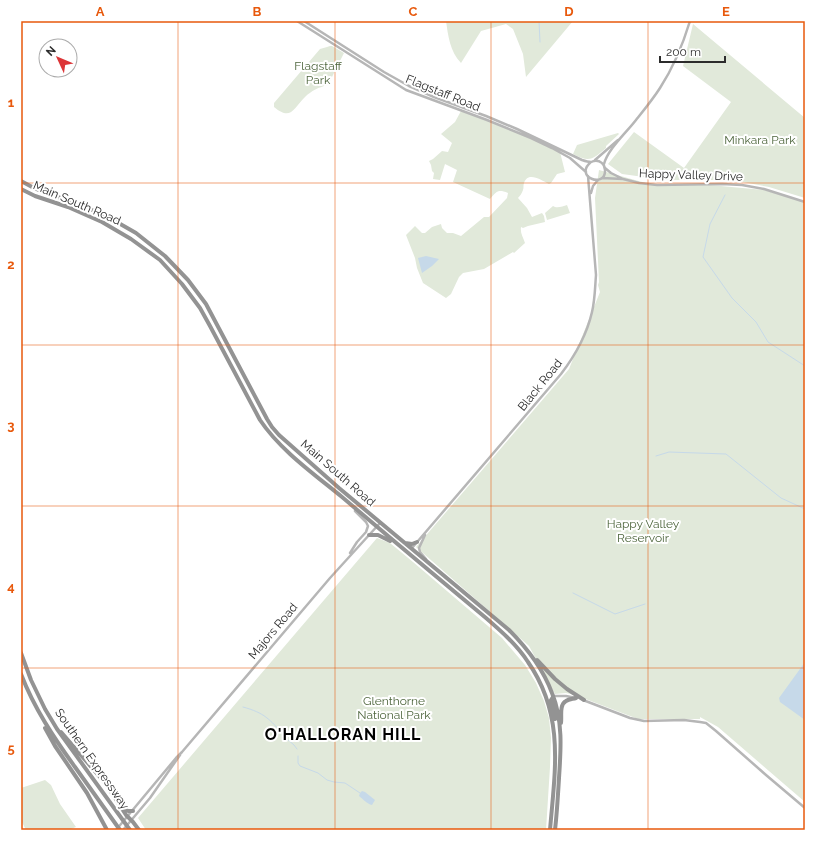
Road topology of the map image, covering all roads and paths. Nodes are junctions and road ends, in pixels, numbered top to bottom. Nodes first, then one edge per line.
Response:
1 (297, 21) edge
2 (304, 21) edge
3 (690, 21) edge
4 (627, 131) junction
5 (592, 161) junction
6 (604, 165) junction
7 (605, 168) junction
8 (586, 172) junction
9 (588, 176) junction
10 (600, 179) junction
11 (623, 179) junction
12 (21, 181) edge
13 (21, 189) edge
14 (590, 196) junction
15 (805, 202) edge
16 (206, 304) junction
17 (200, 308) junction
18 (279, 435) junction
19 (295, 458) junction
20 (352, 506) junction
21 (380, 523) junction
22 (377, 526) junction
23 (427, 531) junction
24 (369, 535) junction
25 (417, 542) junction
26 (404, 543) junction
27 (402, 548) junction
28 (412, 549) junction
29 (408, 553) junction
30 (347, 559) junction
31 (429, 563) junction
32 (528, 651) junction
33 (21, 653) edge
34 (21, 674) edge
35 (546, 695) junction
36 (553, 696) junction
37 (576, 698) junction
38 (584, 700) junction
39 (40, 714) junction
40 (50, 719) junction
41 (560, 728) junction
42 (555, 737) junction
43 (182, 752) junction
44 (120, 804) junction
45 (805, 808) edge
46 (133, 811) junction
47 (129, 819) junction
48 (106, 830) edge
49 (116, 830) edge
50 (122, 830) edge
51 (130, 830) edge
52 (139, 830) edge
53 (550, 830) edge
54 (555, 830) edge

1 - 8 main road, Flagstaff Road
2 - 5 main road, Flagstaff Road
3 - 4 main road
4 - 5 main road
4 - 6 main road
5 - 6 main road
5 - 8 main road
6 - 7 main road
7 - 10 main road
7 - 11 main road, Happy Valley Drive
8 - 9 main road
9 - 10 main road
9 - 14 main road, Black Road
10 - 11 main road, Happy Valley Drive
10 - 14 main road
11 - 15 main road, Happy Valley Drive
12 - 16 highway, Main South Road
13 - 17 highway, Main South Road
14 - 23 main road, Black Road
16 - 17 highway
16 - 18 highway, Main South Road
17 - 19 highway, Main South Road
18 - 19 highway
18 - 21 highway, Main South Road
19 - 20 highway, Main South Road
20 - 22 highway, Main South Road
20 - 30 main road
21 - 22 main road, Majors Road
21 - 26 highway, Main South Road
22 - 24 main road, Majors Road
22 - 27 highway, Main South Road
23 - 25 main road, Black Road
23 - 31 main road
24 - 27 highway
24 - 30 main road, Majors Road
25 - 26 highway
25 - 28 main road, Black Road
26 - 28 highway, Main South Road
27 - 29 highway, Main South Road
28 - 29 highway
28 - 31 highway, Main South Road
29 - 35 highway, Main South Road
30 - 43 main road, Majors Road
31 - 32 highway, Main South Road
32 - 36 highway, Main South Road
32 - 38 highway
33 - 40 highway, Southern Expressway
34 - 39 highway, Southern Expressway
35 - 36 highway
35 - 42 highway, Main South Road
36 - 37 main road
36 - 41 highway, Main South Road
36 - 42 highway
37 - 38 main road
37 - 41 highway
38 - 45 main road
39 - 48 highway
39 - 50 highway, Southern Expressway
40 - 44 highway
40 - 51 highway, Southern Expressway
41 - 54 highway, Main South Road
42 - 53 highway, Main South Road
43 - 46 main road, Majors Road
43 - 47 main road, Majors Road
44 - 46 highway
44 - 47 highway
46 - 47 main road, Majors Road
47 - 49 main road, Majors Road
47 - 50 main road, Majors Road
47 - 52 highway

